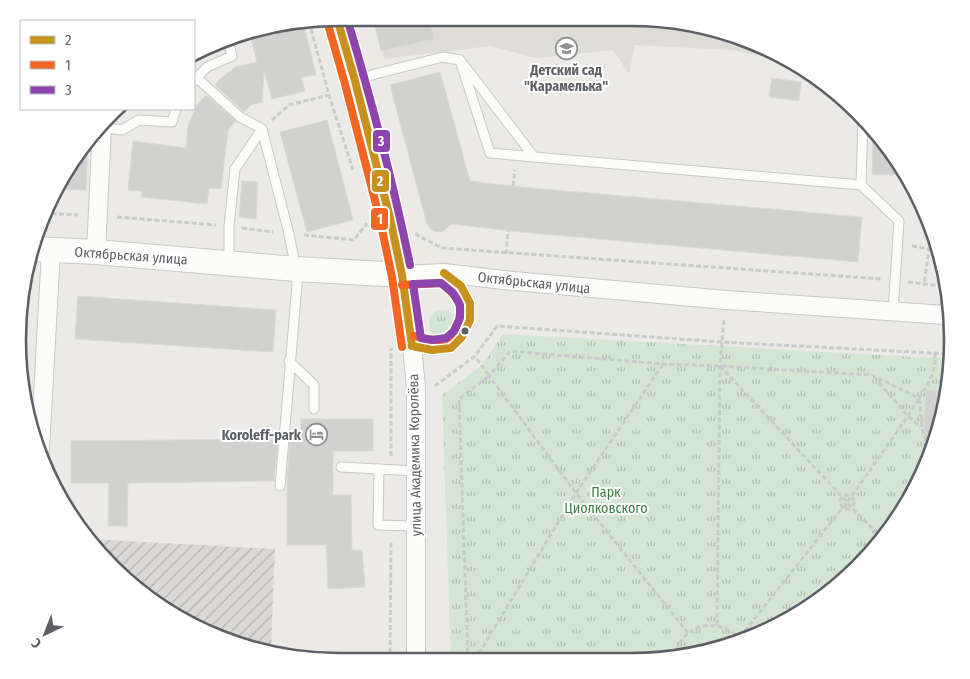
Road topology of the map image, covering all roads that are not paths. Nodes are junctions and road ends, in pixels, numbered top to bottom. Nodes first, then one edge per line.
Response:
1 (339, 26) edge
2 (229, 47) edge
3 (460, 60) junction
4 (196, 80) edge
5 (355, 81) junction
6 (176, 110) edge
7 (109, 128) edge
8 (262, 129) junction
9 (863, 129) edge
10 (100, 138) edge
11 (534, 158) junction
12 (861, 185) junction
13 (42, 250) edge
14 (96, 252) junction
15 (229, 264) junction
16 (296, 269) junction
17 (444, 273) junction
18 (402, 275) junction
19 (893, 311) junction
20 (943, 315) edge
21 (412, 346) junction
22 (290, 361) junction
23 (314, 409) dead end
24 (40, 431) edge
25 (341, 467) dead end
26 (379, 469) junction
27 (416, 471) junction
28 (280, 486) dead end
29 (416, 526) junction
30 (416, 653) edge

1 - 5 street, улица Академика Королёва
2 - 4 lane
3 - 5 lane
3 - 11 lane
3 - 11 lane
4 - 8 lane
5 - 18 street, улица Академика Королёва
6 - 7 lane
8 - 15 lane
8 - 16 lane
9 - 12 lane
10 - 14 street
11 - 12 lane
12 - 19 lane
13 - 14 street, Октябрьская улица
13 - 24 street
14 - 15 street, Октябрьская улица
15 - 16 street, Октябрьская улица
16 - 18 street, Октябрьская улица
16 - 22 lane
17 - 18 street, Октябрьская улица
17 - 19 street, Октябрьская улица
17 - 21 lane
18 - 21 street, улица Академика Королёва
19 - 20 street, Октябрьская улица
21 - 27 street, улица Академика Королёва
22 - 23 lane
22 - 28 lane
25 - 26 lane
26 - 27 lane
26 - 29 lane
27 - 29 street, улица Академика Королёва
29 - 30 street, улица Академика Королёва

